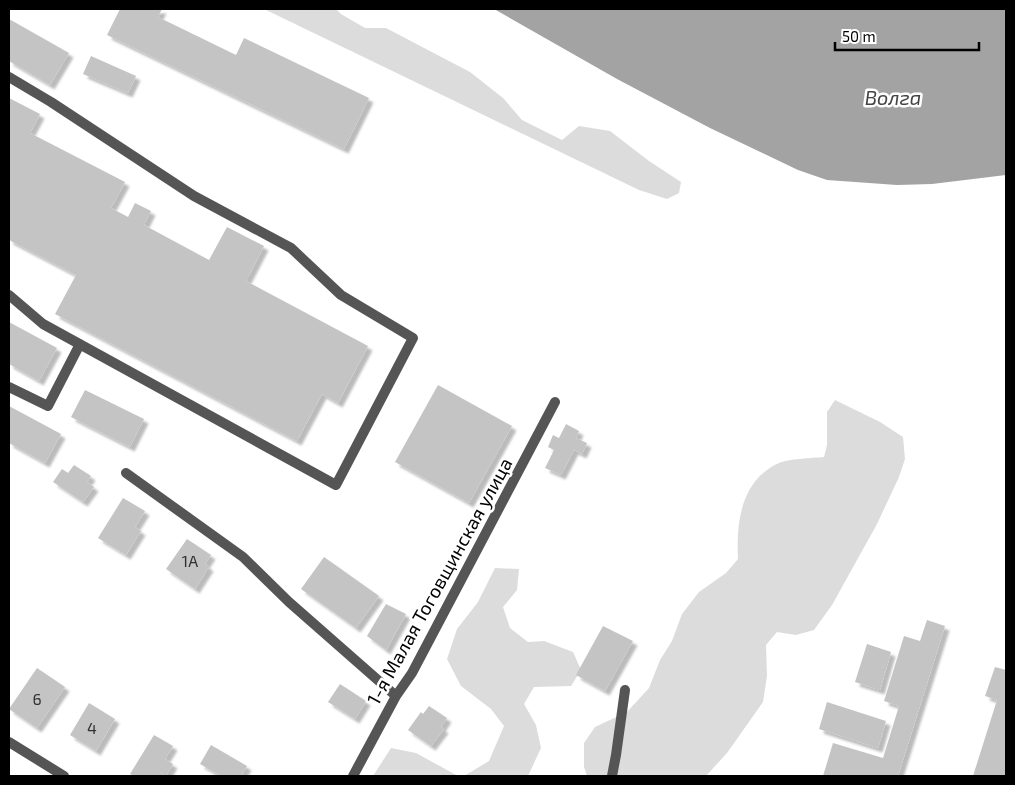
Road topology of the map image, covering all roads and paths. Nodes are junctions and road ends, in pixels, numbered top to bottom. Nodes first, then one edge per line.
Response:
1 (9, 77) edge
2 (9, 295) edge
3 (80, 344) junction
4 (9, 387) edge
5 (555, 402) dead end
6 (126, 473) dead end
7 (625, 690) dead end
8 (396, 696) junction
9 (9, 742) edge
10 (64, 776) edge
11 (353, 776) edge
12 (612, 776) edge

1 - 3 street
2 - 3 street
3 - 4 street
5 - 8 street, 1-я Малая Тоговщинская улица
6 - 8 street
7 - 12 street
8 - 11 street, 1-я Малая Тоговщинская улица
9 - 10 street

